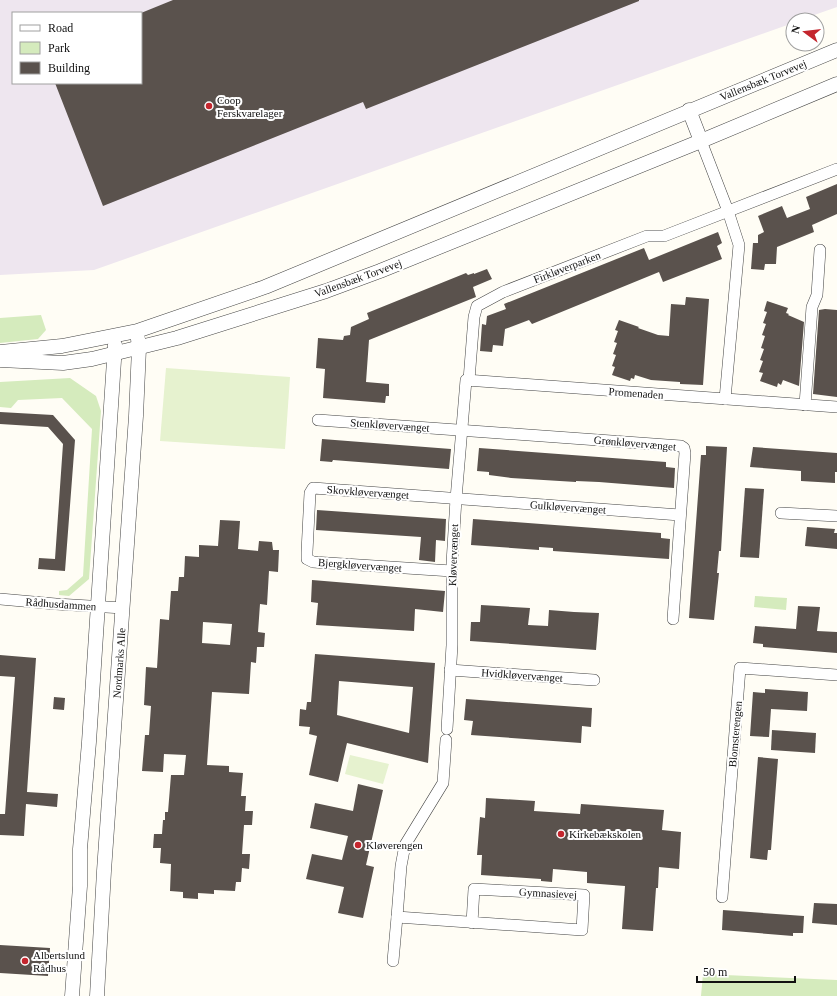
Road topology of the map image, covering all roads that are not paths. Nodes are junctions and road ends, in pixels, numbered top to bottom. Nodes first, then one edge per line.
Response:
1 (837, 50) edge
2 (837, 84) edge
3 (689, 110) junction
4 (701, 141) junction
5 (837, 169) edge
6 (728, 211) junction
7 (820, 250) dead end
8 (138, 330) junction
9 (116, 335) junction
10 (139, 348) junction
11 (0, 352) edge
12 (115, 354) junction
13 (0, 360) edge
14 (468, 380) junction
15 (725, 399) junction
16 (805, 405) junction
17 (837, 407) edge
18 (318, 420) dead end
19 (462, 430) junction
20 (456, 499) junction
21 (781, 513) dead end
22 (680, 515) junction
23 (837, 516) edge
24 (308, 521) joint
25 (452, 571) junction
26 (0, 599) edge
27 (98, 607) junction
28 (123, 608) junction
29 (672, 619) dead end
30 (450, 670) junction
31 (837, 675) edge
32 (594, 680) dead end
33 (722, 897) dead end
34 (398, 917) junction
35 (472, 923) junction
36 (100, 939) junction
37 (76, 949) junction
38 (99, 960) junction
39 (394, 961) dead end
40 (72, 996) edge
41 (97, 996) edge

1 - 3 street, Vallensbæk Torvevej
2 - 4 street, Vallensbæk Torvevej
3 - 4 street
3 - 8 street, Vallensbæk Torvevej
4 - 6 street
4 - 10 street, Vallensbæk Torvevej
5 - 6 street, Firkløverparken
6 - 14 street, Firkløverparken
6 - 15 street
7 - 16 street
8 - 9 street, Vallensbæk Torvevej
8 - 10 street, Nordmarks Alle
9 - 11 street, Vallensbæk Torvevej
9 - 12 street
10 - 12 street, Vallensbæk Torvevej
10 - 28 street, Nordmarks Alle
12 - 13 street, Vallensbæk Torvevej
12 - 27 street
14 - 15 street, Promenaden
14 - 19 street, Kløvervænget
15 - 16 street, Promenaden
16 - 17 street, Promenaden
18 - 19 street, Stenkløvervænget
19 - 20 street, Kløvervænget
19 - 22 street, Grønkløvervænget
20 - 22 street, Gulkløvervænget
20 - 24 street, Skovkløvervænget
20 - 25 street, Kløvervænget
21 - 23 street
22 - 29 street, Grønkløvervænget
24 - 25 street, Bjergkløvervænget
25 - 30 street, Kløvervænget
26 - 27 street, Rådhusdammen
27 - 28 street, Rådhusdammen
27 - 37 street
28 - 36 street, Nordmarks Alle
30 - 32 street, Hvidkløvervænget
30 - 34 street, Kløvervænget
31 - 33 street, Blomsterengen
34 - 35 street, Gymnasievej
34 - 39 street
35 - 35 street, Gymnasievej
36 - 37 street
36 - 38 street, Nordmarks Alle
37 - 38 street
37 - 40 street
38 - 41 street, Nordmarks Alle

